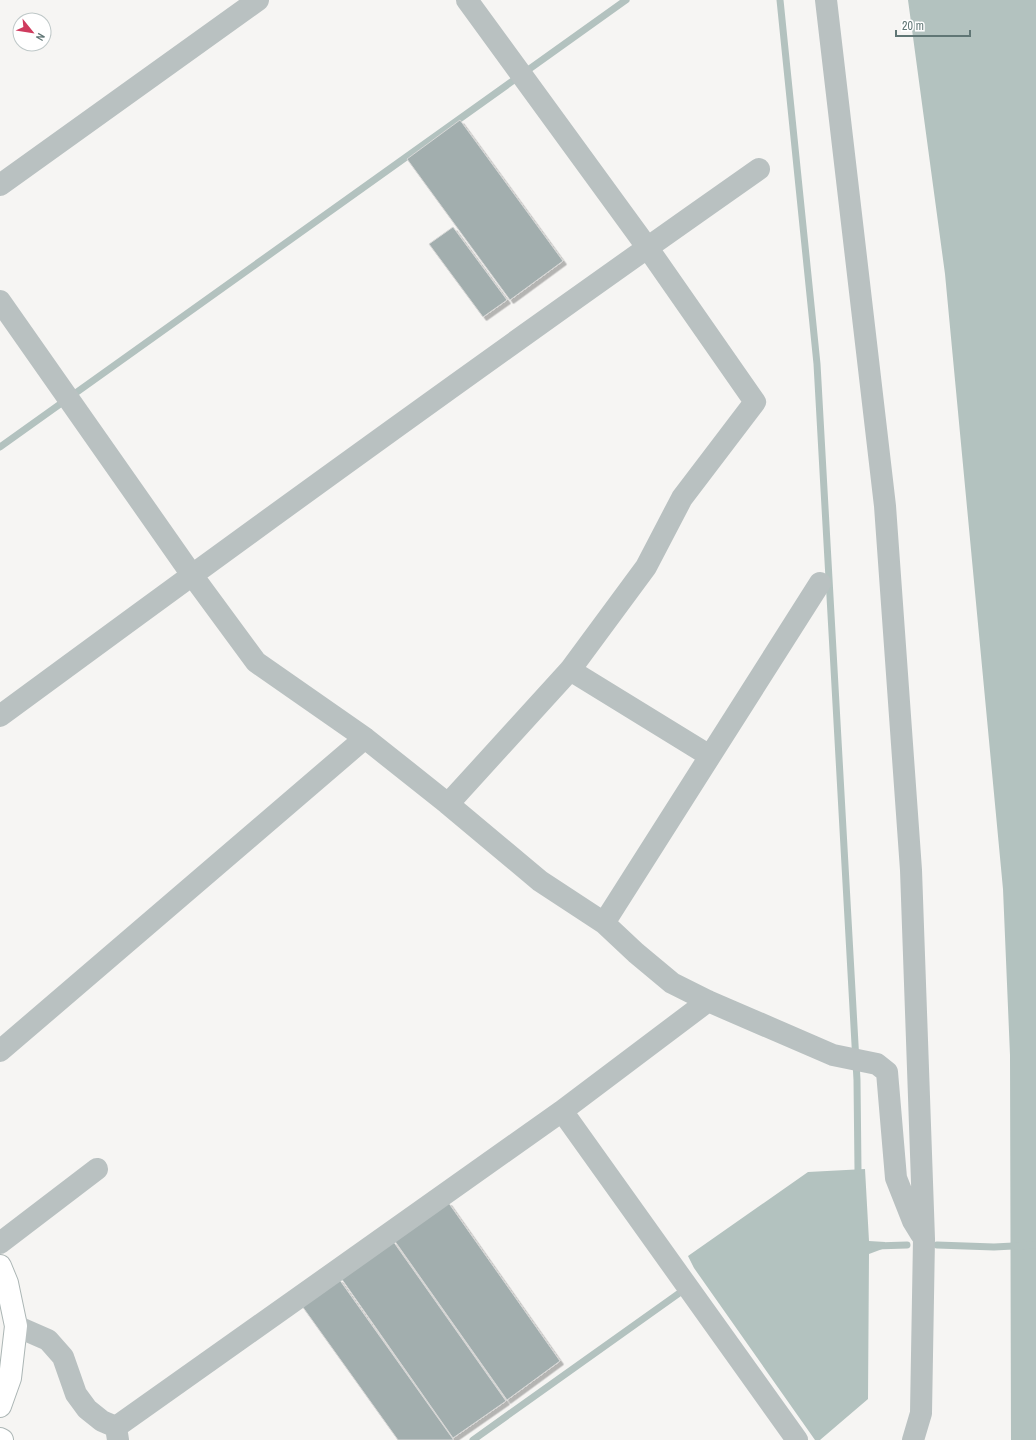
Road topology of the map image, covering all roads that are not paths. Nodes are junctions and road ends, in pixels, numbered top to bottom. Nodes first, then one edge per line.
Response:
1 (258, 0) edge
2 (467, 0) edge
3 (826, 0) edge
4 (759, 169) dead end
5 (0, 185) edge
6 (648, 247) junction
7 (0, 301) edge
8 (192, 575) junction
9 (820, 583) dead end
10 (570, 670) junction
11 (0, 716) edge
12 (365, 738) junction
13 (710, 756) junction
14 (448, 804) junction
15 (604, 923) junction
16 (708, 1001) junction
17 (0, 1051) edge
18 (562, 1111) junction
19 (97, 1169) dead end
20 (924, 1239) junction
21 (0, 1243) edge
22 (0, 1266) edge
23 (16, 1326) junction
24 (0, 1406) edge
25 (117, 1434) edge
26 (797, 1440) edge
27 (913, 1440) edge

1 - 5 street
2 - 6 street
3 - 20 street
4 - 6 street
6 - 8 street
6 - 10 street
7 - 8 street
8 - 11 street
8 - 12 street
9 - 13 street
10 - 13 street
10 - 14 street
12 - 14 street
12 - 17 street
13 - 15 street
14 - 15 street
15 - 16 street
16 - 18 street
16 - 20 street
18 - 25 street
18 - 26 street
19 - 21 street
20 - 27 street
22 - 23 main road
23 - 24 main road
23 - 25 street

